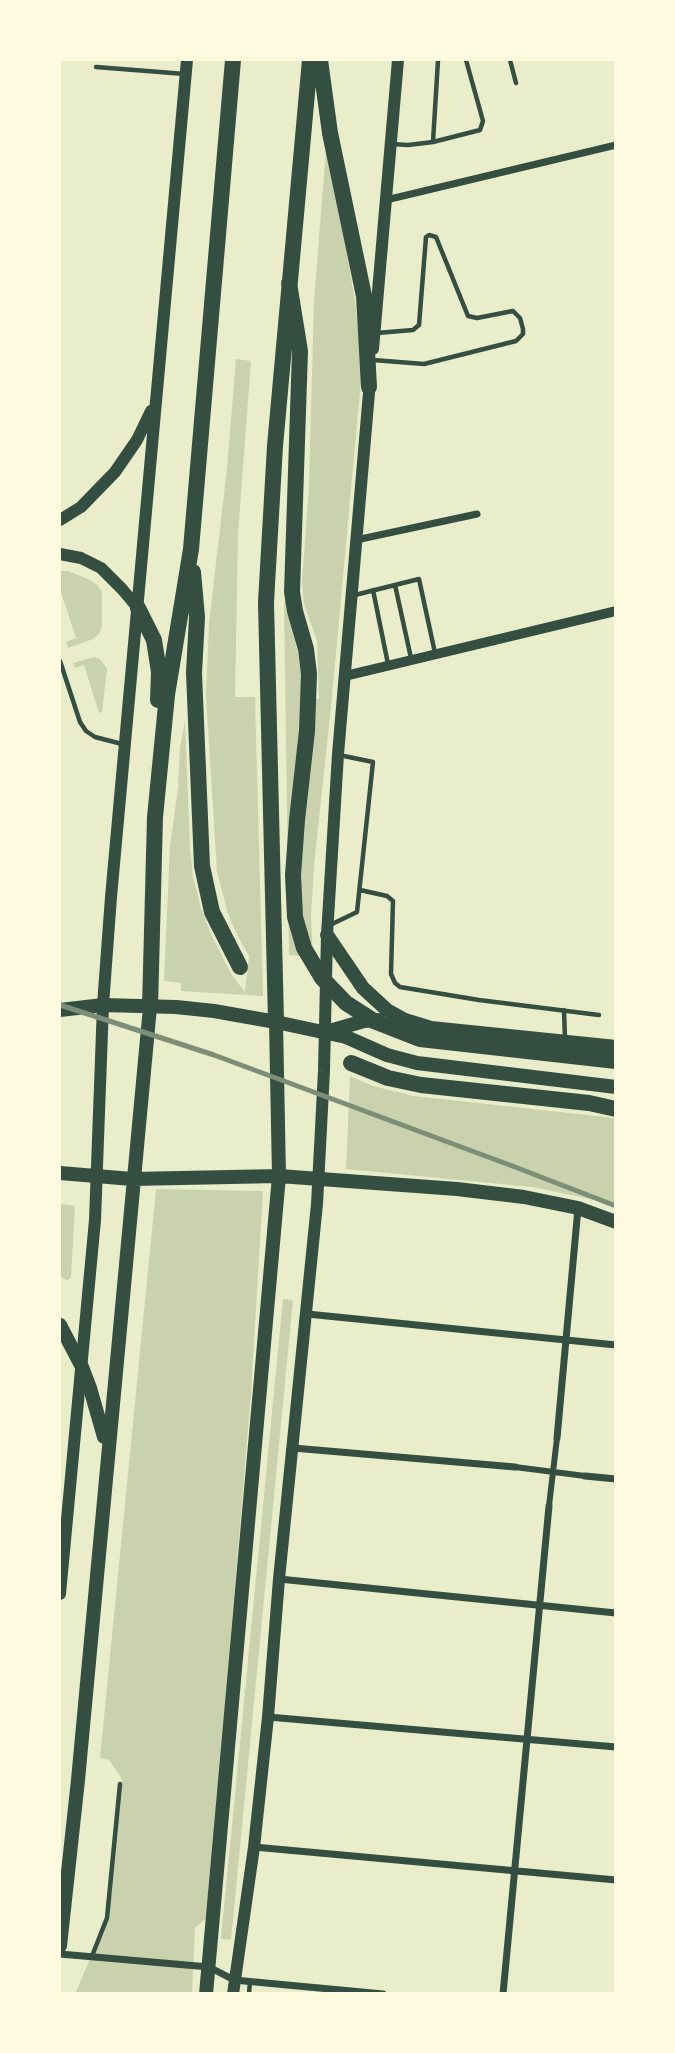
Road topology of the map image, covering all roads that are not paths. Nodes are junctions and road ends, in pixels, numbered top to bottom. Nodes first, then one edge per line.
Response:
1 (187, 60) edge
2 (233, 60) edge
3 (310, 60) edge
4 (320, 60) edge
5 (398, 60) edge
6 (438, 60) edge
7 (466, 60) edge
8 (510, 60) edge
9 (96, 67) dead end
10 (186, 74) junction
11 (516, 83) dead end
12 (433, 142) junction
13 (391, 144) junction
14 (615, 145) edge
15 (386, 200) junction
16 (289, 283) junction
17 (374, 334) junction
18 (372, 360) junction
19 (369, 387) junction
20 (155, 402) junction
21 (477, 514) dead end
22 (60, 520) edge
23 (356, 540) junction
24 (191, 549) junction
25 (60, 554) edge
26 (395, 585) junction
27 (373, 590) junction
28 (351, 596) junction
29 (138, 608) junction
30 (615, 611) edge
31 (435, 653) junction
32 (411, 659) junction
33 (60, 661) edge
34 (388, 664) junction
35 (345, 676) junction
36 (123, 744) junction
37 (338, 754) junction
38 (155, 817) junction
39 (360, 890) junction
40 (327, 931) junction
41 (240, 967) dead end
42 (103, 1005) junction
43 (150, 1007) junction
44 (60, 1010) edge
45 (565, 1010) junction
46 (599, 1016) dead end
47 (405, 1020) junction
48 (276, 1022) junction
49 (325, 1033) junction
50 (565, 1041) junction
51 (615, 1047) edge
52 (615, 1061) edge
53 (351, 1063) dead end
54 (615, 1087) edge
55 (615, 1109) edge
56 (60, 1173) edge
57 (279, 1176) junction
58 (98, 1177) junction
59 (319, 1178) junction
60 (132, 1179) junction
61 (578, 1208) junction
62 (615, 1223) edge
63 (307, 1314) junction
64 (60, 1325) edge
65 (566, 1340) junction
66 (615, 1345) edge
67 (82, 1367) junction
68 (557, 1438) joint
69 (293, 1448) junction
70 (108, 1453) junction
71 (515, 1467) joint
72 (553, 1472) junction
73 (585, 1476) joint
74 (615, 1479) edge
75 (549, 1506) joint
76 (279, 1579) junction
77 (60, 1594) edge
78 (539, 1605) junction
79 (615, 1613) edge
80 (268, 1717) junction
81 (527, 1739) junction
82 (615, 1747) edge
83 (120, 1784) dead end
84 (254, 1847) junction
85 (514, 1871) junction
86 (615, 1880) edge
87 (60, 1946) edge
88 (60, 1954) edge
89 (92, 1956) junction
90 (209, 1967) junction
91 (250, 1982) junction
92 (234, 1987) edge
93 (293, 1989) edge
94 (206, 1993) edge
95 (249, 1993) edge
96 (383, 1993) edge
97 (503, 1993) edge

1 - 10 main road
2 - 24 highway
3 - 16 highway
4 - 19 highway
5 - 13 main road
6 - 12 lane
7 - 12 lane
8 - 11 lane
9 - 10 lane
10 - 20 main road
12 - 13 lane
13 - 15 main road
14 - 15 street
15 - 17 main road
16 - 48 highway
16 - 52 highway
17 - 18 main road
17 - 18 lane
18 - 19 main road
19 - 23 main road
20 - 22 main road
20 - 29 main road
21 - 23 street
23 - 28 main road
24 - 38 highway
24 - 41 highway
25 - 29 main road
26 - 27 lane
26 - 31 lane
26 - 32 lane
27 - 28 lane
27 - 34 lane
28 - 35 main road
29 - 36 main road
29 - 38 highway
30 - 31 street
31 - 32 street
32 - 34 street
33 - 36 lane
34 - 35 street
35 - 37 main road
36 - 42 main road
37 - 39 lane
37 - 40 main road
38 - 43 highway
39 - 40 lane
39 - 45 lane
40 - 47 main road
40 - 49 main road
42 - 43 main road
42 - 44 main road
42 - 58 main road
43 - 48 main road
43 - 60 main road
45 - 46 lane
45 - 50 lane
47 - 49 main road
47 - 50 main road
48 - 49 main road
48 - 57 main road
49 - 54 main road
49 - 59 main road
50 - 51 main road
53 - 55 highway
56 - 58 main road
57 - 59 main road
57 - 60 main road
57 - 90 main road
58 - 60 main road
58 - 67 main road
59 - 61 main road
59 - 63 main road
60 - 70 main road
61 - 62 main road
61 - 65 street
63 - 65 street
63 - 69 main road
64 - 67 main road
65 - 66 street
65 - 68 street
67 - 70 main road
67 - 77 main road
68 - 72 street
69 - 71 street
69 - 76 main road
70 - 87 main road
71 - 72 street
72 - 73 street
72 - 75 street
73 - 74 street
75 - 78 street
76 - 78 street
76 - 80 main road
78 - 79 street
78 - 81 street
80 - 81 street
80 - 84 main road
81 - 82 street
81 - 85 street
83 - 89 lane
84 - 85 street
84 - 92 main road
85 - 86 street
85 - 97 street
88 - 89 street
89 - 90 street
90 - 92 street
90 - 94 main road
91 - 92 street
91 - 93 street
91 - 95 lane
93 - 96 street

